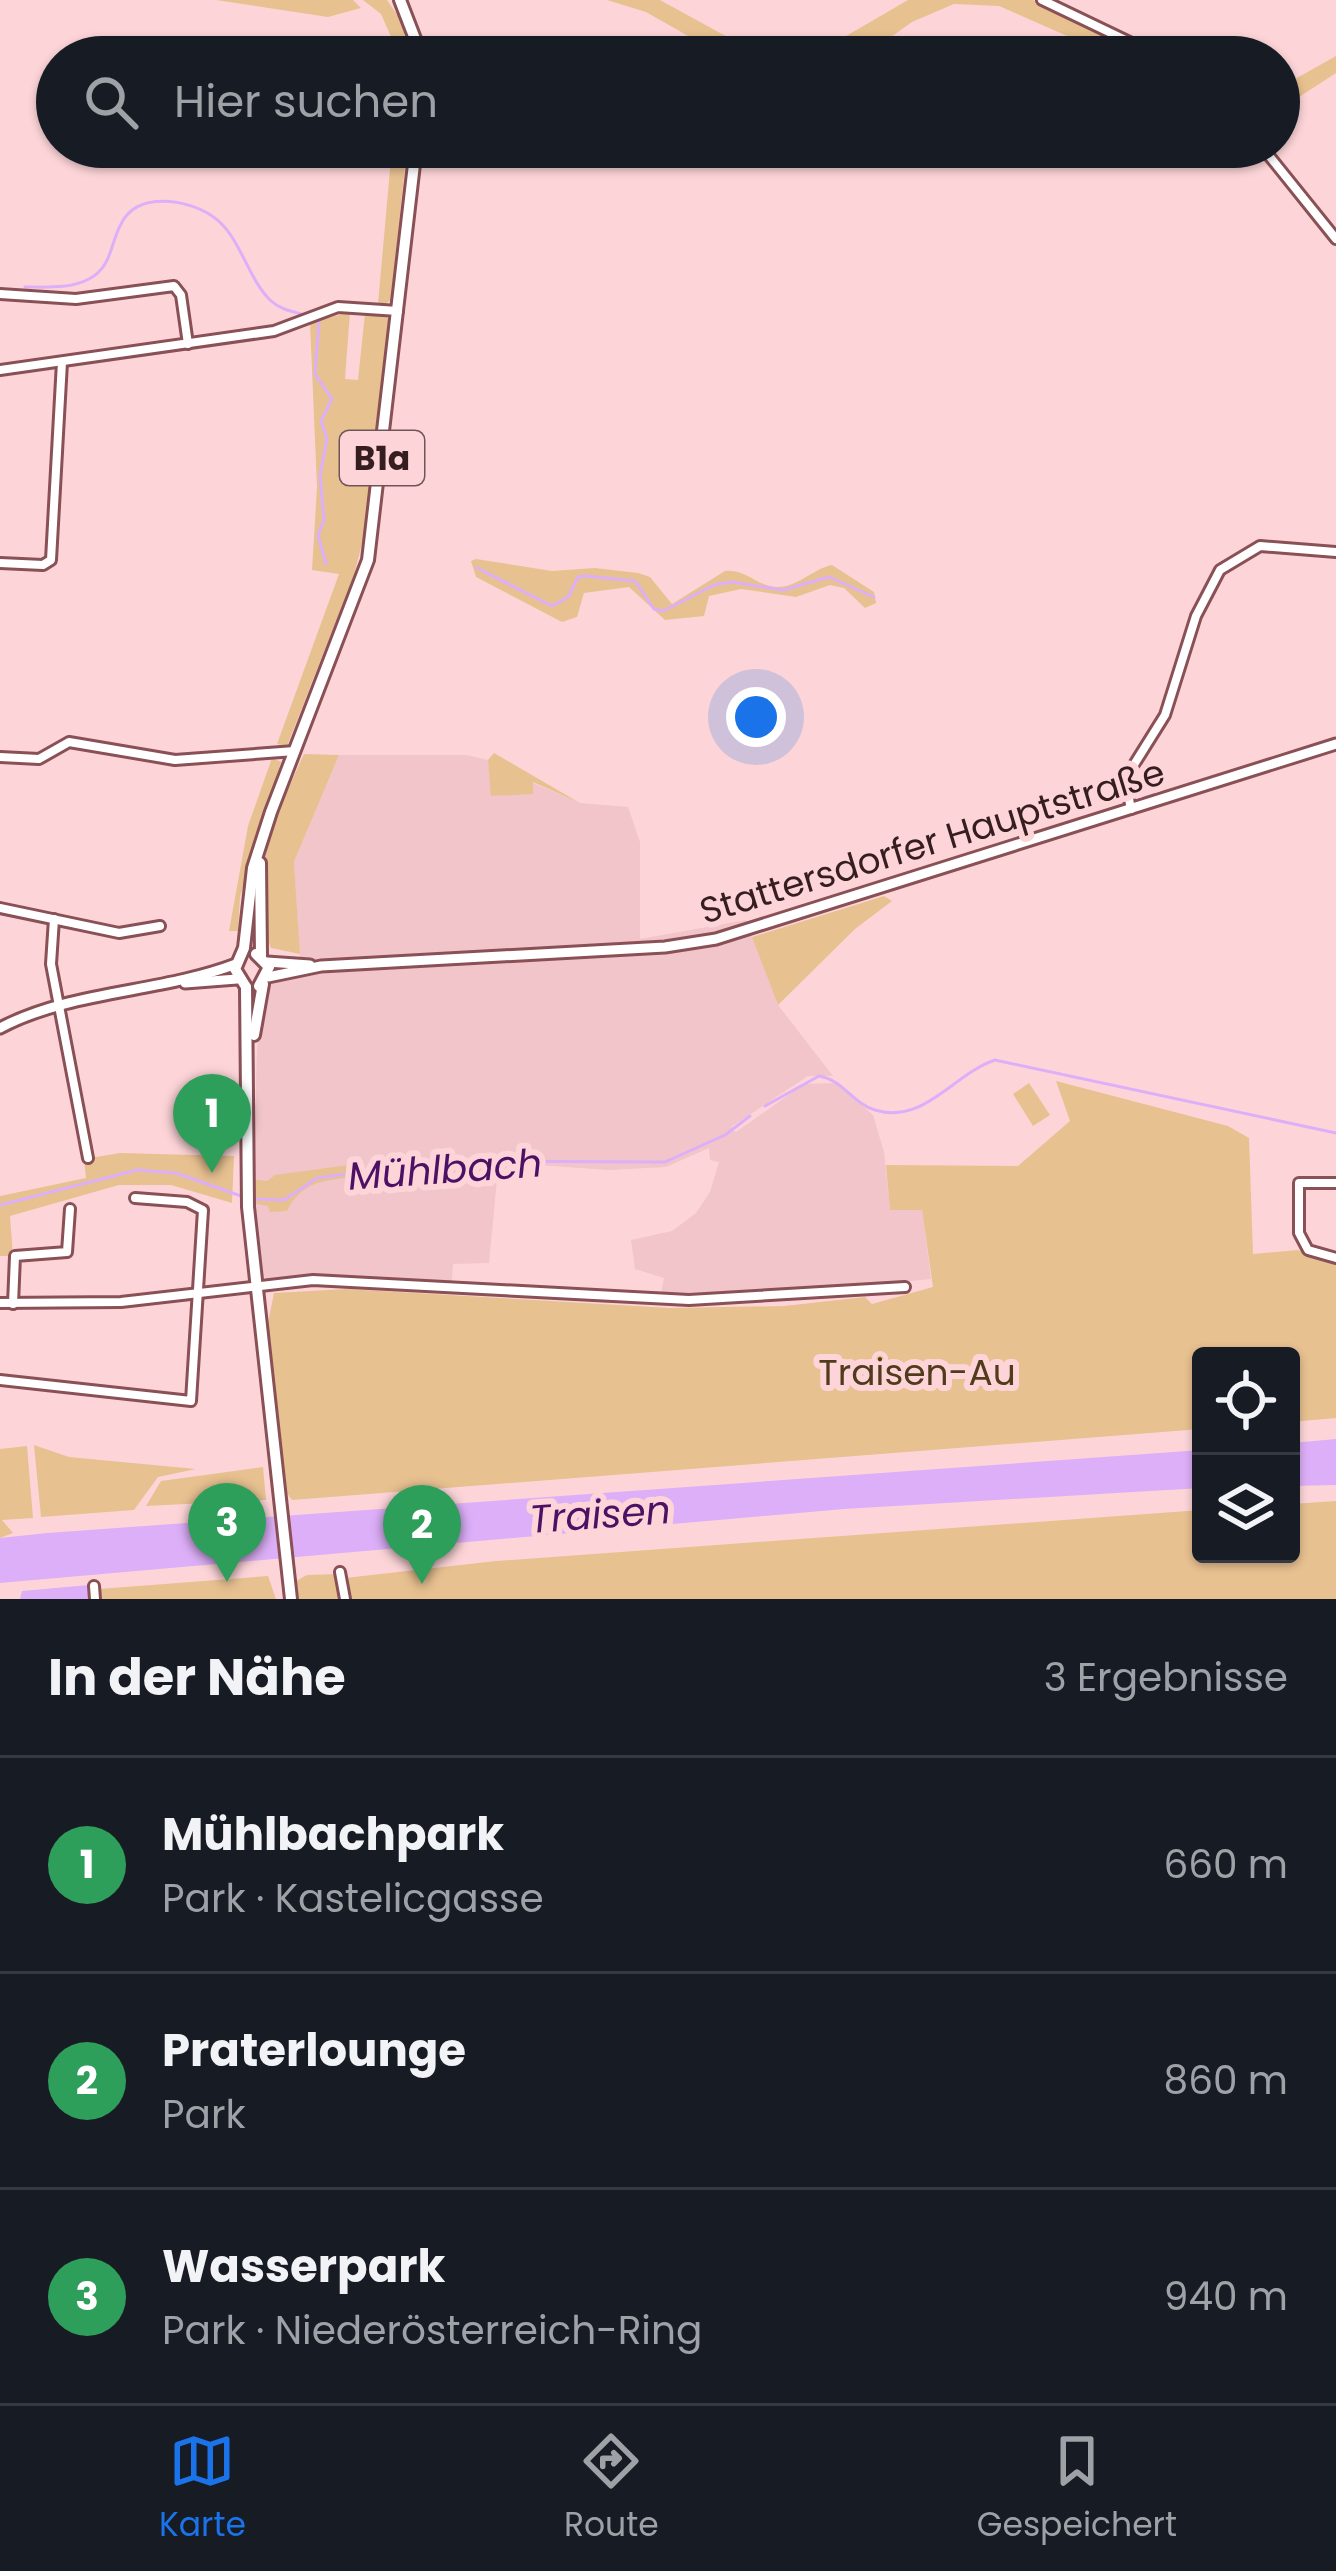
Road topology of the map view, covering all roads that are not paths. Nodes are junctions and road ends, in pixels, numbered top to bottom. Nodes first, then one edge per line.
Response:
1 (400, 0) edge
2 (1042, 0) edge
3 (414, 36) edge
4 (1117, 36) edge
5 (414, 168) edge
6 (1279, 168) edge
7 (1336, 239) edge
8 (0, 294) edge
9 (398, 311) junction
10 (188, 344) junction
11 (62, 362) junction
12 (0, 370) edge
13 (1336, 552) edge
14 (0, 563) edge
15 (1336, 744) edge
16 (295, 751) junction
17 (0, 757) edge
18 (1131, 809) junction
19 (256, 869) junction
20 (0, 908) edge
21 (54, 919) junction
22 (160, 926) dead end
23 (264, 959) junction
24 (239, 960) junction
25 (321, 966) junction
26 (265, 980) junction
27 (179, 983) junction
28 (242, 983) junction
29 (59, 1005) junction
30 (0, 1028) edge
31 (250, 1063) junction
32 (88, 1158) dead end
33 (1336, 1183) edge
34 (134, 1198) dead end
35 (70, 1209) dead end
36 (1336, 1258) edge
37 (255, 1285) junction
38 (905, 1287) dead end
39 (199, 1293) junction
40 (0, 1303) edge
41 (13, 1304) junction
42 (0, 1380) edge
43 (340, 1572) dead end
44 (94, 1586) dead end
45 (289, 1595) edge
46 (95, 1599) edge
47 (345, 1599) edge

1 - 3 main road
2 - 4 street
5 - 9 main road, B1a
6 - 7 street
8 - 10 street
9 - 10 street
9 - 16 main road, B1a
10 - 11 street
11 - 12 street
11 - 14 street
13 - 18 street
15 - 18 main road, Stattersdorfer Hauptstraße
16 - 17 street
16 - 19 main road, B1a
18 - 25 main road, Stattersdorfer Hauptstraße
19 - 23 main road, B1a
19 - 24 main road, B1a
20 - 21 street
21 - 22 street
21 - 29 street
23 - 24 main road
23 - 25 main road, Stattersdorfer Hauptstraße
23 - 26 main road, B1a
24 - 27 main road
24 - 28 main road, B1a
25 - 26 main road, Stattersdorfer Hauptstraße
26 - 28 main road
26 - 31 main road, B1a
27 - 28 main road
27 - 29 main road
28 - 31 main road, B1a
29 - 30 main road
29 - 32 street
31 - 37 main road, B1a
33 - 36 street
34 - 39 street
35 - 41 street
37 - 38 street
37 - 39 street
37 - 45 main road, B1a
39 - 41 street
39 - 42 street
40 - 41 street
43 - 47 street
44 - 46 street

